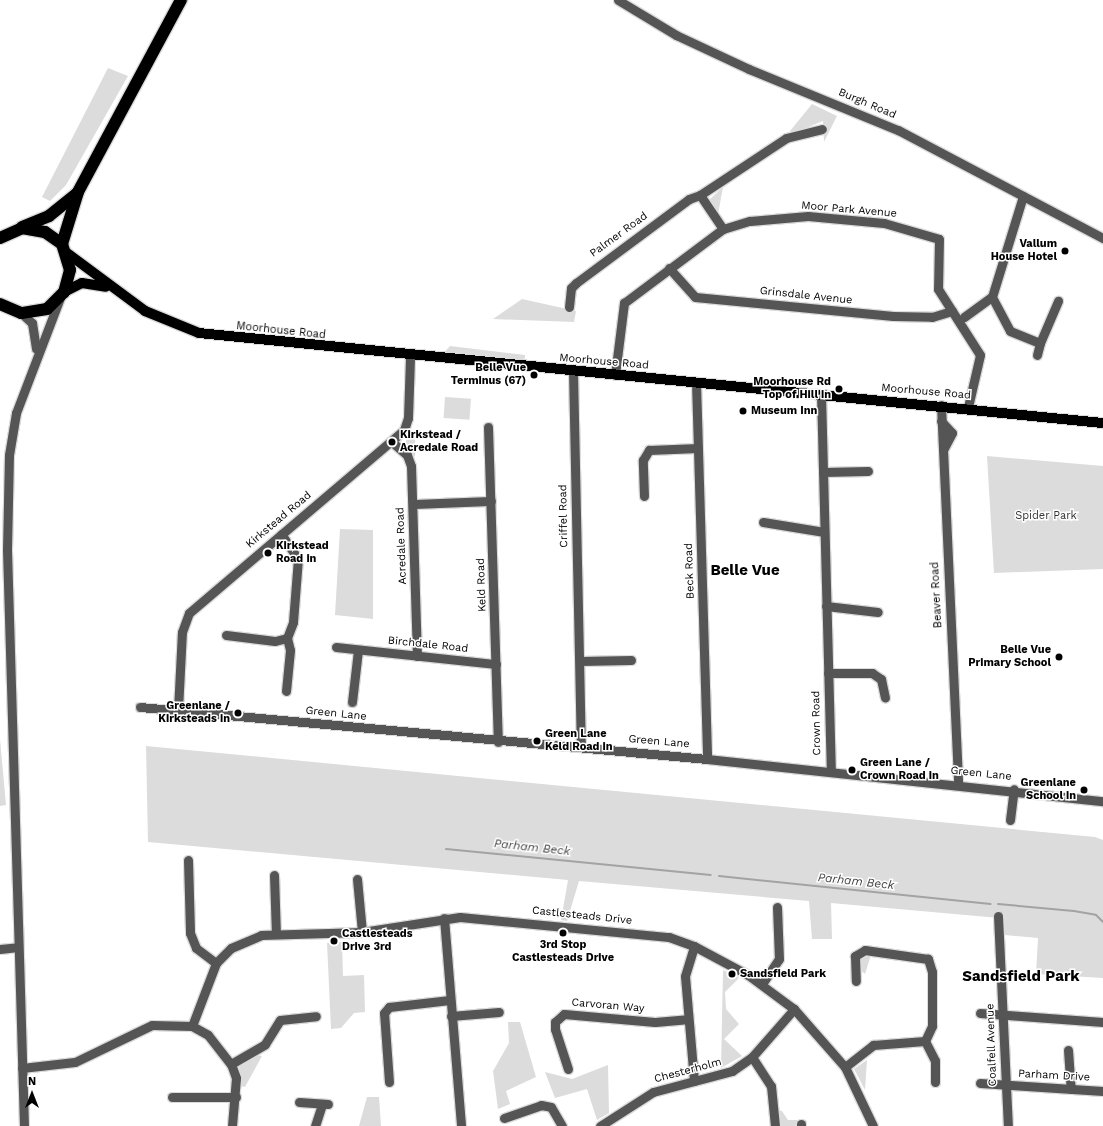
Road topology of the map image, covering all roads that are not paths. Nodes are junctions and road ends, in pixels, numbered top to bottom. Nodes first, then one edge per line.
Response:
1 (181, 0) edge
2 (618, 0) edge
3 (822, 129) dead end
4 (78, 192) junction
5 (700, 196) junction
6 (1023, 196) junction
7 (22, 228) junction
8 (723, 229) junction
9 (0, 238) edge
10 (1103, 238) edge
11 (64, 248) junction
12 (669, 268) junction
13 (113, 290) junction
14 (62, 295) junction
15 (992, 297) junction
16 (1058, 301) dead end
17 (569, 307) dead end
18 (8, 310) edge
19 (952, 311) junction
20 (964, 317) dead end
21 (1040, 343) junction
22 (36, 354) junction
23 (1037, 355) dead end
24 (410, 357) junction
25 (573, 371) junction
26 (615, 375) junction
27 (696, 382) junction
28 (821, 394) junction
29 (941, 405) junction
30 (968, 407) junction
31 (1103, 423) edge
32 (488, 427) dead end
33 (392, 442) junction
34 (698, 448) junction
35 (868, 471) dead end
36 (823, 472) junction
37 (644, 496) dead end
38 (491, 501) junction
39 (413, 504) junction
40 (763, 522) dead end
41 (824, 532) junction
42 (281, 534) junction
43 (826, 606) junction
44 (878, 612) dead end
45 (226, 635) dead end
46 (287, 638) junction
47 (336, 647) dead end
48 (358, 650) junction
49 (417, 656) junction
50 (631, 660) dead end
51 (580, 661) junction
52 (496, 664) junction
53 (828, 673) junction
54 (286, 691) dead end
55 (885, 698) dead end
56 (352, 702) dead end
57 (140, 707) dead end
58 (178, 710) junction
59 (498, 742) junction
60 (581, 747) junction
61 (707, 759) junction
62 (831, 772) junction
63 (958, 783) junction
64 (1014, 789) junction
65 (1103, 800) edge
66 (1010, 820) dead end
67 (188, 860) dead end
68 (274, 875) dead end
69 (357, 879) dead end
70 (776, 907) dead end
71 (998, 916) dead end
72 (444, 918) junction
73 (362, 932) junction
74 (276, 934) junction
75 (694, 946) junction
76 (18, 947) junction
77 (0, 949) edge
78 (216, 963) junction
79 (856, 981) dead end
80 (762, 984) junction
81 (450, 1000) junction
82 (794, 1009) junction
83 (499, 1012) dead end
84 (980, 1012) dead end
85 (1004, 1015) junction
86 (316, 1016) dead end
87 (451, 1016) junction
88 (687, 1019) junction
89 (1103, 1022) edge
90 (192, 1026) junction
91 (925, 1041) junction
92 (1068, 1050) dead end
93 (752, 1057) junction
94 (231, 1064) junction
95 (845, 1067) junction
96 (22, 1068) junction
97 (568, 1069) dead end
98 (694, 1081) junction
99 (389, 1082) dead end
100 (935, 1082) dead end
101 (980, 1083) dead end
102 (1006, 1086) junction
103 (1071, 1089) junction
104 (1103, 1091) edge
105 (172, 1097) dead end
106 (236, 1097) junction
107 (299, 1102) dead end
108 (504, 1118) dead end
109 (612, 1123) edge
110 (24, 1126) edge
111 (232, 1126) edge
112 (315, 1126) edge
113 (461, 1126) edge
114 (562, 1126) edge
115 (600, 1126) edge
116 (775, 1126) edge
117 (873, 1126) edge
118 (1008, 1126) edge

1 - 4 highway
2 - 6 street, Burgh Road
3 - 5 street, Palmer Road
4 - 7 highway
4 - 11 highway
5 - 8 street
5 - 17 street, Palmer Road
6 - 10 street, Burgh Road
6 - 15 street
7 - 9 highway
7 - 11 highway
8 - 12 street, Moor Park Avenue
8 - 19 street, Moor Park Avenue
11 - 13 main road, Moorhouse Road
11 - 14 highway
12 - 19 street, Grinsdale Avenue
12 - 26 street, Moor Park Avenue
13 - 14 main road, Moorhouse Road
13 - 24 main road, Moorhouse Road
14 - 18 highway
14 - 22 street
15 - 20 street
15 - 21 street
16 - 21 street
18 - 22 street
19 - 30 street, Moor Park Avenue
21 - 23 street
22 - 76 street
24 - 25 main road, Moorhouse Road
24 - 33 street, Kirkstead Road
25 - 26 main road, Moorhouse Road
25 - 51 street, Criffel Road
26 - 27 main road, Moorhouse Road
27 - 28 main road, Moorhouse Road
27 - 34 street, Beck Road
28 - 29 main road, Moorhouse Road
28 - 36 street, Crown Road
29 - 30 main road, Moorhouse Road
29 - 63 street, Beaver Road
30 - 31 main road, Moorhouse Road
32 - 38 street, Keld Road
33 - 39 street, Acredale Road
33 - 42 street, Kirkstead Road
34 - 37 street
34 - 61 street, Beck Road
35 - 36 street
36 - 41 street, Crown Road
38 - 39 street
38 - 52 street, Keld Road
39 - 49 street, Acredale Road
40 - 41 street
41 - 43 street, Crown Road
42 - 46 street
42 - 58 street, Kirkstead Road
43 - 44 street
43 - 53 street, Crown Road
45 - 46 street
46 - 54 street
47 - 48 street, Birchdale Road
48 - 49 street, Birchdale Road
48 - 56 street
49 - 52 street, Birchdale Road
50 - 51 street
51 - 60 street, Criffel Road
52 - 59 street, Keld Road
53 - 55 street
53 - 62 street, Crown Road
57 - 58 street, Green Lane
58 - 59 street, Green Lane
59 - 60 street, Green Lane
60 - 61 street, Green Lane
61 - 62 street, Green Lane
62 - 63 street, Green Lane
63 - 64 street, Green Lane
64 - 65 street, Green Lane
64 - 66 street
67 - 78 street
68 - 74 street
69 - 73 street
70 - 80 street
71 - 85 street, Coalfell Avenue
72 - 73 street, Castlesteads Drive
72 - 75 street, Castlesteads Drive
72 - 81 street
73 - 74 street, Castlesteads Drive
74 - 78 street, Castlesteads Drive
75 - 80 street, Castlesteads Drive
75 - 88 street
76 - 77 street
76 - 96 street
78 - 90 street, Castlesteads Drive
79 - 91 street
80 - 82 street, Castlesteads Drive
81 - 87 street
81 - 99 street
82 - 93 street, Chesterholm
82 - 95 street, Castlesteads Drive
83 - 87 street
84 - 85 street
85 - 89 street
85 - 102 street, Coalfell Avenue
86 - 94 street
87 - 113 street
88 - 97 street, Carvoran Way
88 - 98 street
90 - 94 street
90 - 96 street
91 - 95 street
91 - 100 street
92 - 103 street
93 - 98 street, Chesterholm
93 - 116 street
94 - 106 street
95 - 117 street, Castlesteads Drive
96 - 110 street
98 - 109 street, Chesterholm
101 - 102 street, Parham Drive
102 - 103 street, Parham Drive
102 - 118 street, Coalfell Avenue
103 - 104 street, Parham Drive
105 - 106 street
106 - 111 street
107 - 112 street
108 - 114 street
109 - 115 street, Chesterholm

